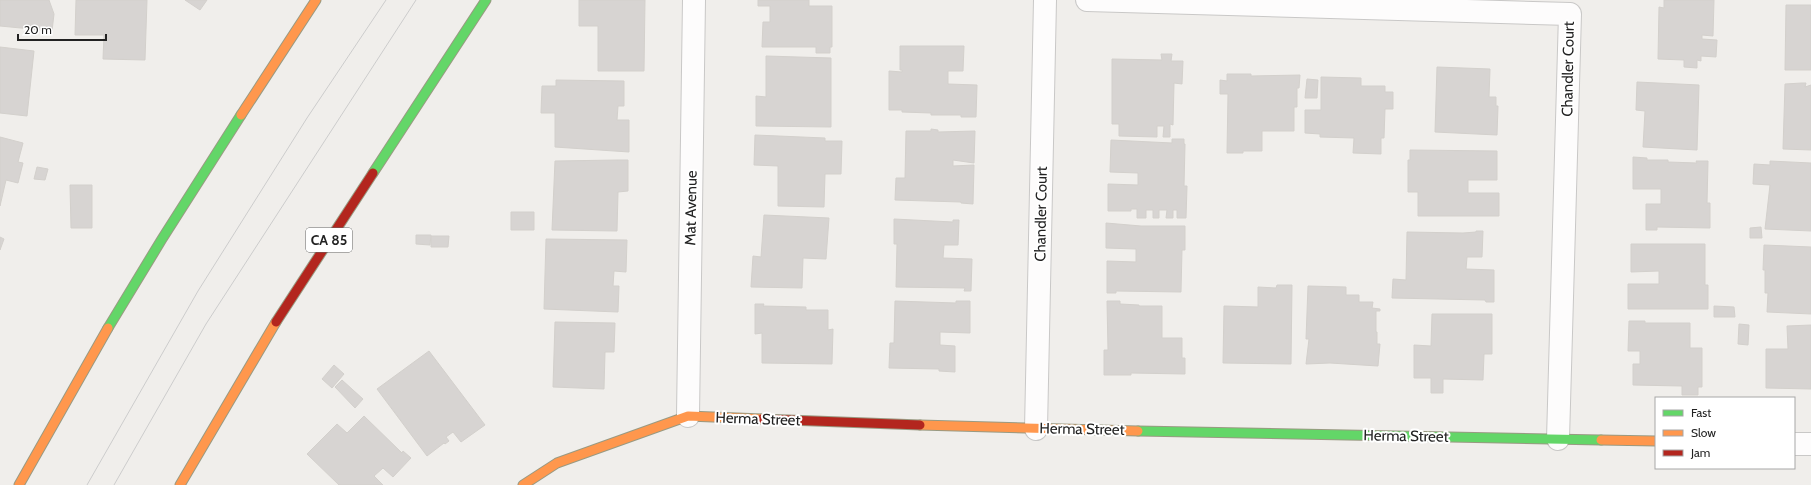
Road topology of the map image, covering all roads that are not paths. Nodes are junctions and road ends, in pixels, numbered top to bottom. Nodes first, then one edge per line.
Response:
1 (316, 0) edge
2 (486, 0) edge
3 (694, 0) edge
4 (1045, 0) edge
5 (1087, 0) edge
6 (688, 416) junction
7 (1036, 429) junction
8 (1558, 439) junction
9 (1655, 441) edge
10 (1795, 444) edge
11 (1811, 444) edge
12 (19, 485) edge
13 (180, 485) edge
14 (523, 485) edge

1 - 12 main road
2 - 13 main road, CA 85
3 - 6 street, Mat Avenue
4 - 7 street, Chandler Court
5 - 8 street, Chandler Court
6 - 7 main road, Herma Street
6 - 14 main road, Herma Street
7 - 8 main road, Herma Street
8 - 9 main road, Herma Street
10 - 11 street

